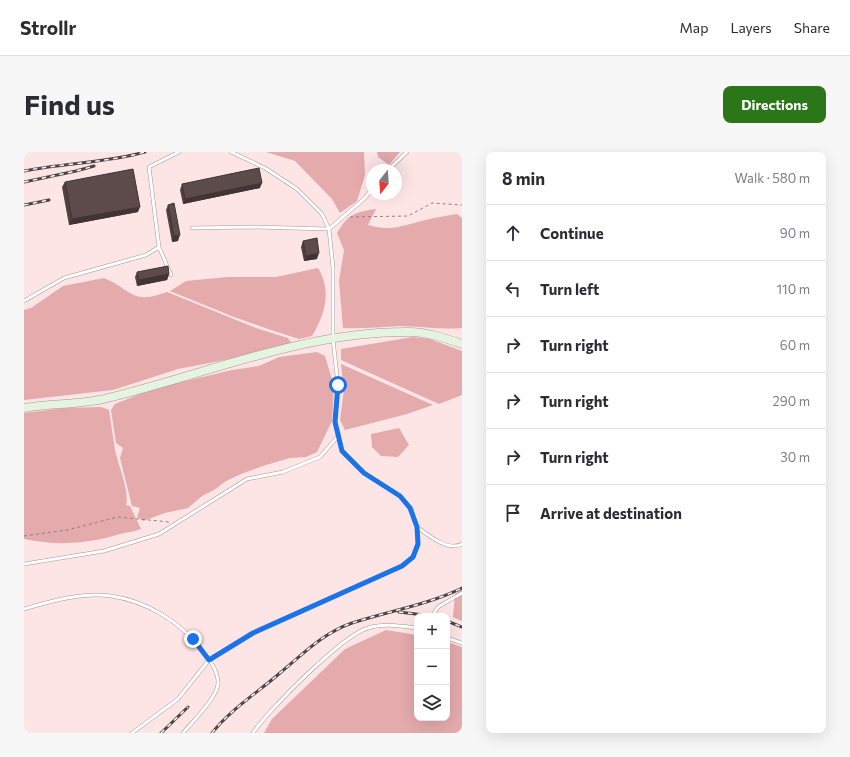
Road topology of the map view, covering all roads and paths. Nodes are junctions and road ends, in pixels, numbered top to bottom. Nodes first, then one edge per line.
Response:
1 (179, 152) edge
2 (231, 152) edge
3 (407, 152) edge
4 (394, 164) edge
5 (366, 197) edge
6 (462, 205) edge
7 (342, 217) junction
8 (192, 228) dead end
9 (329, 229) junction
10 (159, 247) junction
11 (171, 275) dead end
12 (24, 301) edge
13 (333, 339) junction
14 (462, 344) edge
15 (24, 408) edge
16 (339, 435) junction
17 (175, 524) junction
18 (417, 527) junction
19 (24, 536) edge
20 (462, 544) edge
21 (24, 564) edge
22 (462, 593) edge
23 (24, 609) edge
24 (434, 613) edge
25 (414, 628) edge
26 (450, 639) edge
27 (462, 643) edge
28 (209, 660) junction
29 (132, 733) edge
30 (183, 733) edge
31 (253, 733) edge

1 - 10 lane
2 - 9 lane
3 - 4 lane
5 - 7 lane
6 - 7 path
7 - 9 lane
8 - 9 lane
9 - 13 lane
10 - 11 lane
10 - 12 lane
13 - 14 street
13 - 15 street
13 - 16 lane
16 - 17 lane
16 - 18 lane
17 - 19 path
17 - 21 lane
18 - 20 lane
18 - 28 lane
22 - 24 lane
23 - 28 lane
25 - 31 lane
26 - 27 lane
28 - 29 lane
28 - 30 lane

